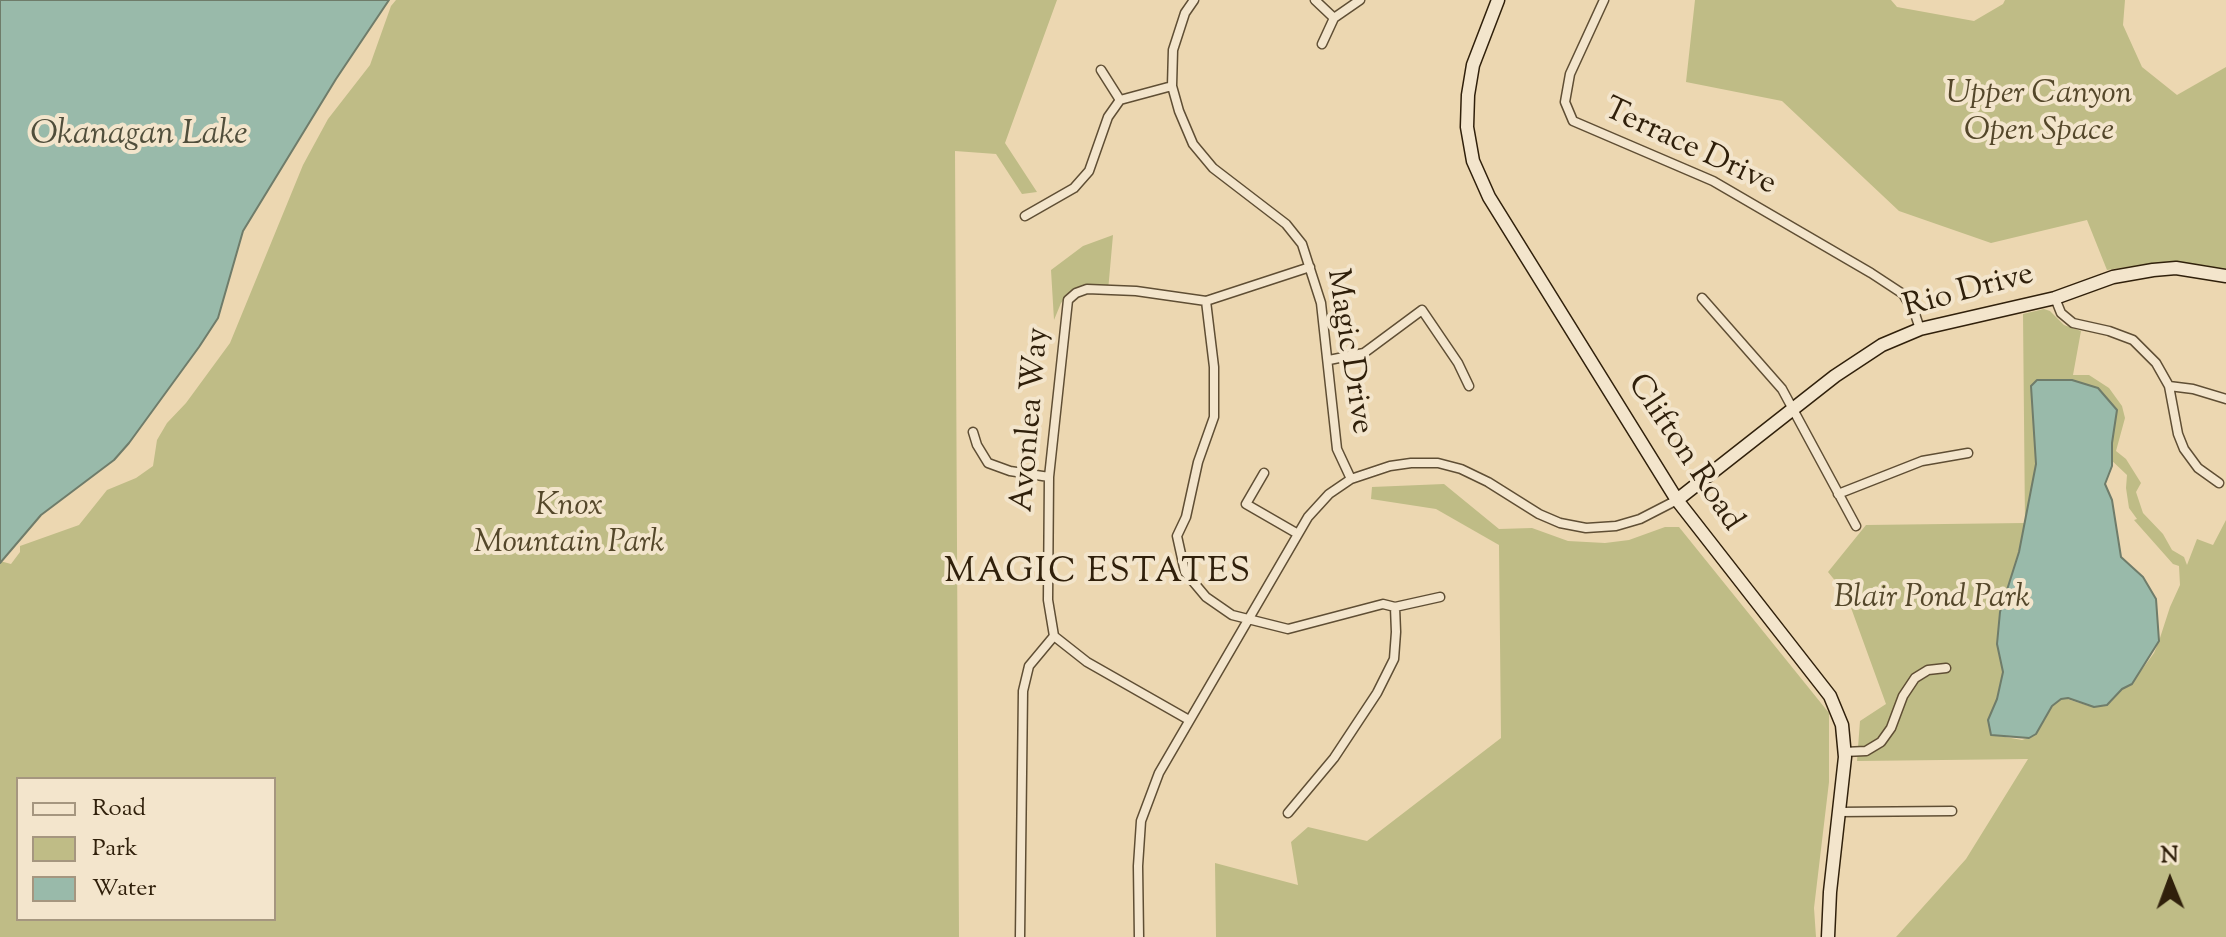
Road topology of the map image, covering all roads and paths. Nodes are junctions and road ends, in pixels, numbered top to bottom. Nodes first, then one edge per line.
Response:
1 (1315, 0) edge
2 (1360, 0) edge
3 (1498, 0) edge
4 (1604, 0) edge
5 (1190, 1) edge
6 (1334, 18) junction
7 (1322, 44) dead end
8 (1101, 70) dead end
9 (1172, 86) junction
10 (1120, 100) junction
11 (1025, 216) dead end
12 (1310, 267) junction
13 (2226, 276) edge
14 (1702, 298) dead end
15 (2055, 298) junction
16 (1206, 301) junction
17 (1920, 329) junction
18 (1329, 360) junction
19 (1469, 386) dead end
20 (2169, 386) junction
21 (2226, 399) edge
22 (1794, 407) junction
23 (973, 432) dead end
24 (1968, 453) dead end
25 (1264, 473) dead end
26 (1049, 477) junction
27 (1351, 479) junction
28 (2219, 483) dead end
29 (1838, 494) junction
30 (1677, 500) junction
31 (1856, 526) dead end
32 (1298, 534) junction
33 (1440, 597) dead end
34 (1395, 607) junction
35 (1247, 620) junction
36 (1054, 636) junction
37 (1946, 668) dead end
38 (1189, 720) junction
39 (1844, 752) junction
40 (1952, 811) dead end
41 (1838, 812) junction
42 (1288, 813) dead end
43 (1020, 937) edge
44 (1139, 937) edge
45 (1828, 937) edge

1 - 6 street
2 - 6 street
3 - 30 street, Clifton Road
4 - 17 street, Terrace Drive
5 - 9 street, Magic Drive
6 - 7 street
8 - 10 street
9 - 10 street
9 - 12 street, Magic Drive
10 - 11 street
12 - 16 street, Avonlea Way
12 - 18 street, Magic Drive
13 - 15 street, Rio Drive
14 - 22 street
15 - 17 street, Rio Drive
15 - 20 street
16 - 26 street, Avonlea Way
16 - 35 street
17 - 22 street, Rio Drive
18 - 19 street
18 - 27 street, Magic Drive
20 - 21 street
20 - 28 street
22 - 29 street
22 - 30 street, Rio Drive
23 - 26 street
24 - 29 street
25 - 32 street
26 - 36 street, Avonlea Way
27 - 30 street
27 - 32 street
29 - 31 street
30 - 39 street, Clifton Road
32 - 35 street
33 - 34 street
34 - 35 street
34 - 42 street
35 - 38 street
36 - 38 street
36 - 43 street
37 - 39 street
38 - 44 street
39 - 41 street, Clifton Road
40 - 41 street
41 - 45 street, Clifton Road

